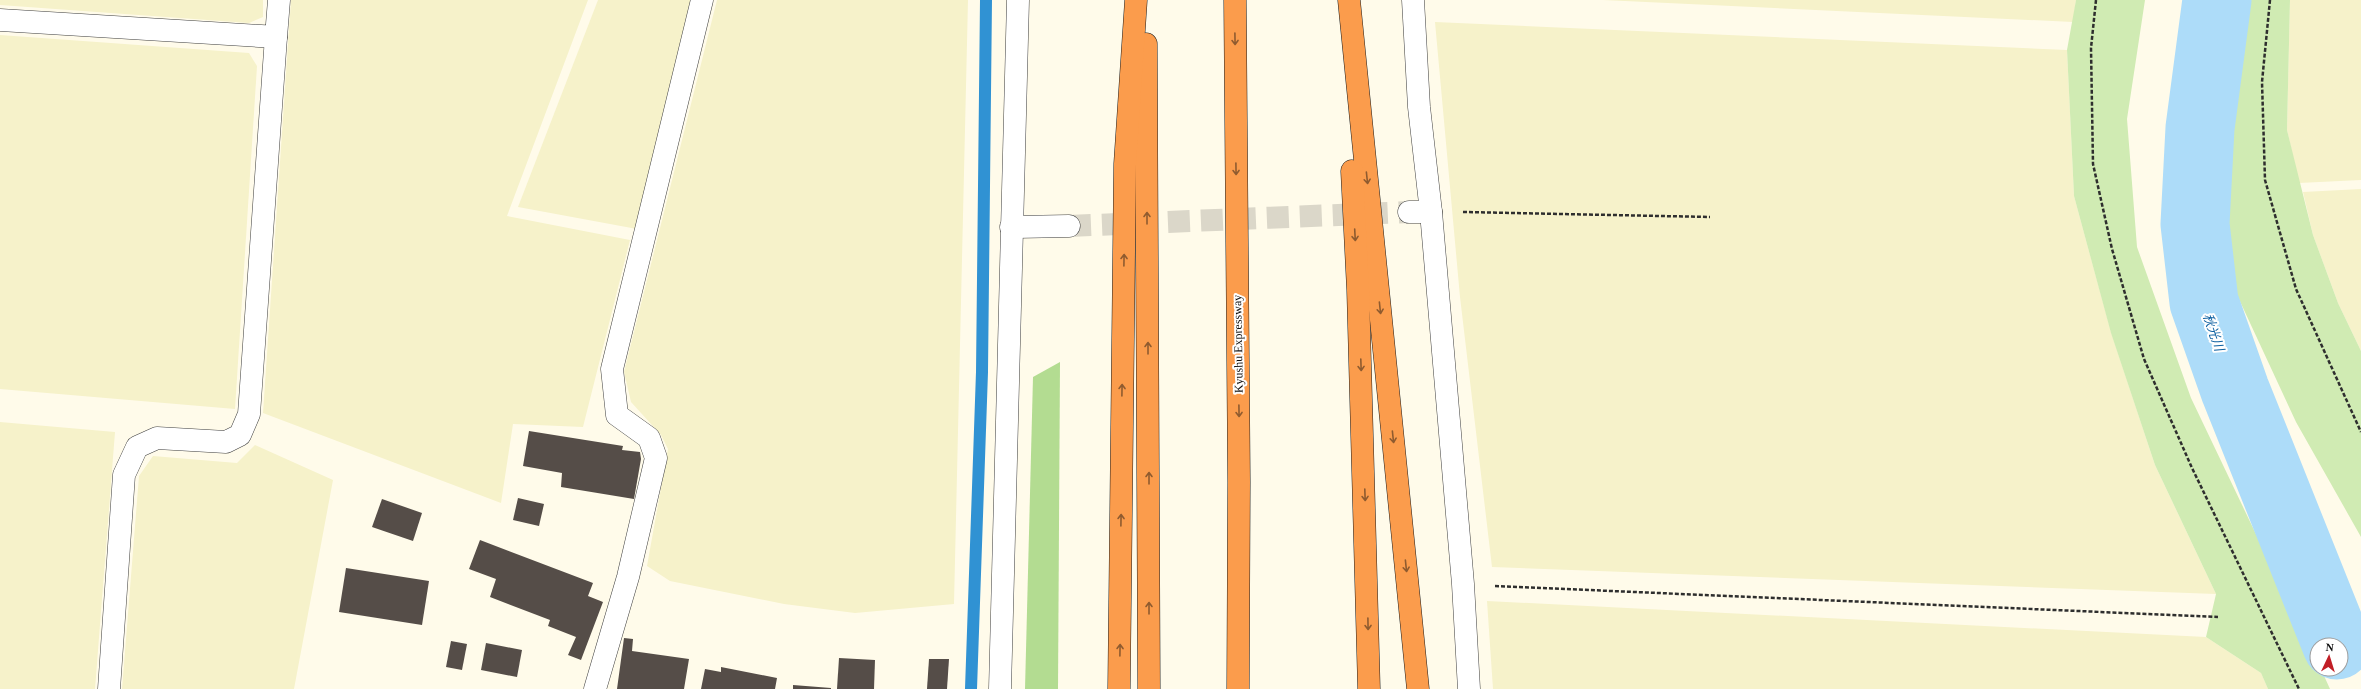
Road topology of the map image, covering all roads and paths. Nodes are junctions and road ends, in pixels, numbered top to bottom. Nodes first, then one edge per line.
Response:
1 (279, 0) edge
2 (702, 0) edge
3 (1018, 0) edge
4 (1136, 0) edge
5 (1146, 0) edge
6 (1235, 0) edge
7 (1343, 0) edge
8 (1349, 0) edge
9 (1413, 0) edge
10 (2096, 0) edge
11 (2270, 0) edge
12 (0, 20) edge
13 (276, 37) junction
14 (1420, 212) junction
15 (1710, 217) dead end
16 (1069, 226) tunnel mouth
17 (1011, 227) junction
18 (2361, 432) edge
19 (1239, 482) junction
20 (1463, 584) junction
21 (2218, 617) dead end
22 (109, 689) edge
23 (596, 689) edge
24 (1000, 689) edge
25 (1119, 689) edge
26 (1149, 689) edge
27 (1238, 689) edge
28 (1252, 689) edge
29 (1369, 689) edge
30 (1418, 689) edge
31 (1469, 689) edge
32 (2299, 689) edge

1 - 13 street
2 - 23 street
3 - 17 street
25 -> 4 highway
26 -> 5 highway
6 -> 19 highway, Kyushu Expressway
7 -> 29 highway
8 -> 30 highway
9 - 14 street
10 - 32 path
11 - 18 path
12 - 13 street
13 - 22 street
14 - 15 path
14 - 20 street
16 - 17 street
17 - 24 street
19 - 27 highway, Kyushu Expressway
19 - 28 highway
20 - 21 path
20 - 31 street

